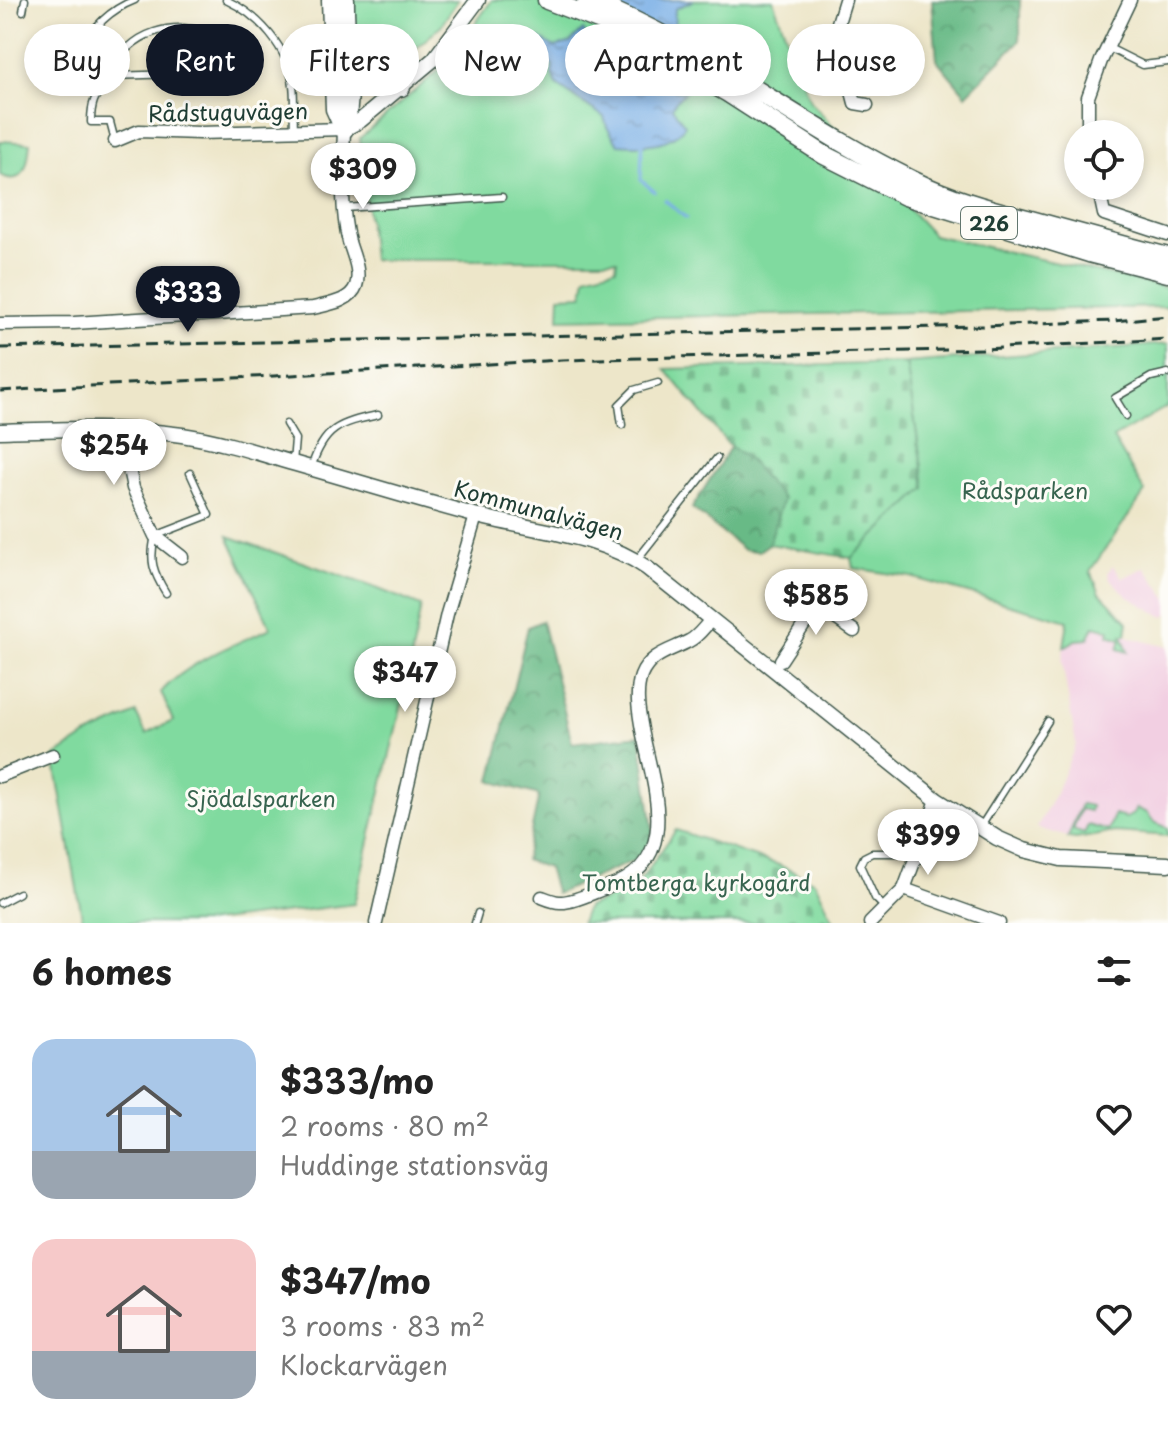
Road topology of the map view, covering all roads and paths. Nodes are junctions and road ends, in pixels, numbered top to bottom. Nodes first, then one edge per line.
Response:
1 (25, 0) edge
2 (135, 0) edge
3 (226, 0) edge
4 (331, 0) edge
5 (345, 0) edge
6 (478, 0) edge
7 (547, 0) edge
8 (587, 0) edge
9 (845, 0) edge
10 (1130, 0) edge
11 (23, 11) dead end
12 (99, 24) edge
13 (344, 24) edge
14 (1107, 47) junction
15 (1168, 62) edge
16 (419, 72) edge
17 (110, 76) joint
18 (95, 96) edge
19 (348, 96) edge
20 (390, 96) edge
21 (867, 105) dead end
22 (1088, 120) edge
23 (344, 129) junction
24 (294, 131) junction
25 (115, 141) joint
26 (502, 197) dead end
27 (1101, 200) edge
28 (345, 208) junction
29 (1168, 235) edge
30 (1166, 267) edge
31 (0, 324) edge
32 (1168, 373) edge
33 (658, 383) dead end
34 (378, 415) dead end
35 (1126, 416) dead end
36 (286, 424) dead end
37 (622, 425) dead end
38 (0, 431) edge
39 (139, 431) junction
40 (717, 458) dead end
41 (293, 463) junction
42 (311, 468) junction
43 (190, 473) dead end
44 (476, 516) junction
45 (155, 536) junction
46 (182, 557) dead end
47 (636, 561) junction
48 (166, 593) dead end
49 (711, 620) junction
50 (854, 631) dead end
51 (781, 660) dead end
52 (1048, 721) dead end
53 (53, 755) dead end
54 (0, 776) edge
55 (937, 800) junction
56 (980, 828) junction
57 (901, 853) dead end
58 (1168, 864) edge
59 (904, 889) junction
60 (19, 893) dead end
61 (542, 897) dead end
62 (0, 903) edge
63 (885, 908) junction
64 (478, 913) dead end
65 (376, 923) edge
66 (475, 923) edge
67 (870, 923) edge
68 (999, 923) edge

1 - 11 lane
2 - 12 lane
3 - 24 lane
4 - 23 main road
5 - 13 main road
6 - 16 street
7 - 30 main road, 226
8 - 30 main road, 226
9 - 21 street
10 - 14 street
14 - 15 lane
14 - 22 street
17 - 17 lane
18 - 25 lane
19 - 23 main road
20 - 23 street
23 - 24 street, Rådstuguvägen
23 - 28 street
24 - 25 street, Rådstuguvägen
26 - 28 lane
27 - 29 street
28 - 31 street
32 - 35 lane
33 - 37 lane
34 - 42 lane
36 - 41 lane
38 - 39 street, Kommunalvägen
39 - 41 street, Kommunalvägen
39 - 45 street
40 - 47 lane
41 - 42 street, Kommunalvägen
42 - 44 street, Kommunalvägen
43 - 45 lane
44 - 47 street, Kommunalvägen
44 - 65 street
45 - 46 street
45 - 48 lane
47 - 49 street, Kommunalvägen
49 - 55 street, Kommunalvägen
49 - 61 street
50 - 51 street
52 - 56 lane
53 - 54 street
55 - 56 street, Kommunalvägen
55 - 59 street
56 - 58 street, Kommunalvägen
57 - 63 lane
59 - 63 street
59 - 68 street
60 - 62 lane
63 - 67 street
64 - 66 lane

